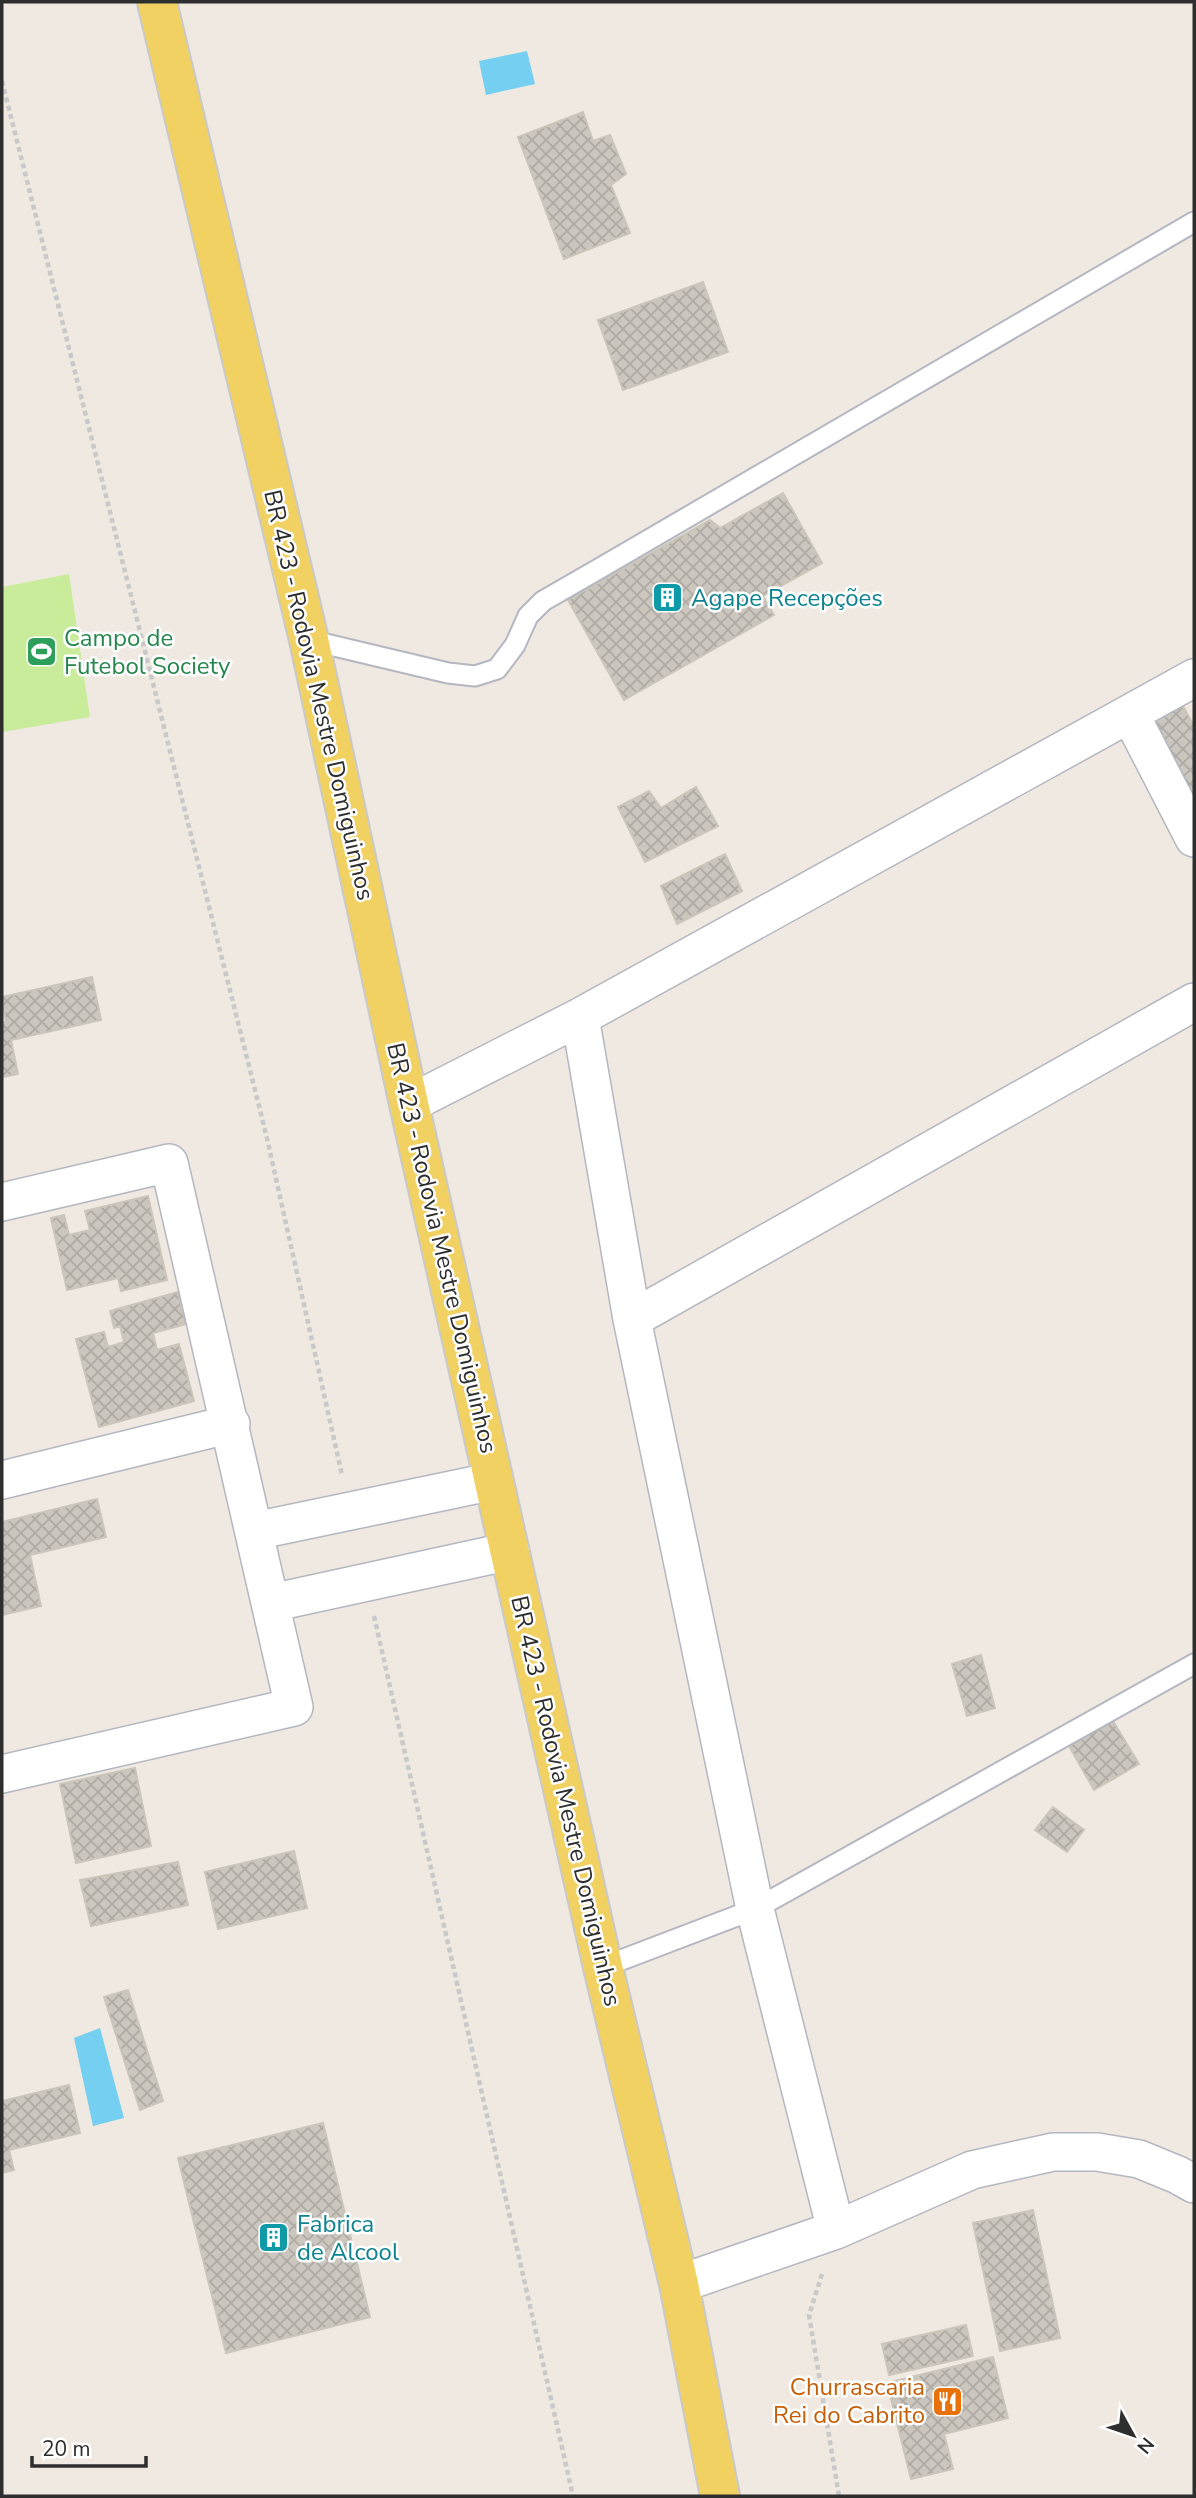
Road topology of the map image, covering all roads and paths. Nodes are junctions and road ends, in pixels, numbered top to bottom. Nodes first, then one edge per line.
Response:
1 (157, 2) edge
2 (2, 80) edge
3 (1194, 222) edge
4 (309, 639) junction
5 (1194, 678) edge
6 (1130, 714) junction
7 (1194, 838) edge
8 (1194, 1002) edge
9 (580, 1017) junction
10 (408, 1104) junction
11 (2, 1202) edge
12 (632, 1319) junction
13 (231, 1424) junction
14 (2, 1480) edge
15 (494, 1481) junction
16 (350, 1510) junction
17 (255, 1531) junction
18 (510, 1551) junction
19 (366, 1582) junction
20 (271, 1603) junction
21 (1194, 1664) edge
22 (2, 1774) edge
23 (755, 1909) junction
24 (603, 1967) junction
25 (1194, 2184) edge
26 (836, 2230) junction
27 (679, 2284) junction
28 (573, 2496) edge
29 (720, 2496) edge
30 (839, 2496) edge

1 - 4 main road, BR 423 - Rodovia Mestre Domiguinhos
2 - 16 path
3 - 4 lane
4 - 10 main road, BR 423 - Rodovia Mestre Domiguinhos
5 - 6 street
6 - 7 street
6 - 9 street
8 - 12 street
9 - 10 street
9 - 12 street
10 - 15 main road, BR 423 - Rodovia Mestre Domiguinhos
11 - 13 street
12 - 23 street
13 - 14 street
13 - 17 street
15 - 16 street
15 - 18 main road, BR 423 - Rodovia Mestre Domiguinhos
16 - 17 street
17 - 20 street
18 - 19 street
18 - 24 main road, BR 423 - Rodovia Mestre Domiguinhos
19 - 20 street
19 - 28 path
20 - 22 street
21 - 23 lane
23 - 24 lane
23 - 26 street
24 - 27 main road, BR 423 - Rodovia Mestre Domiguinhos
25 - 26 street
26 - 27 street
26 - 30 path
27 - 29 main road, BR 423 - Rodovia Mestre Domiguinhos

